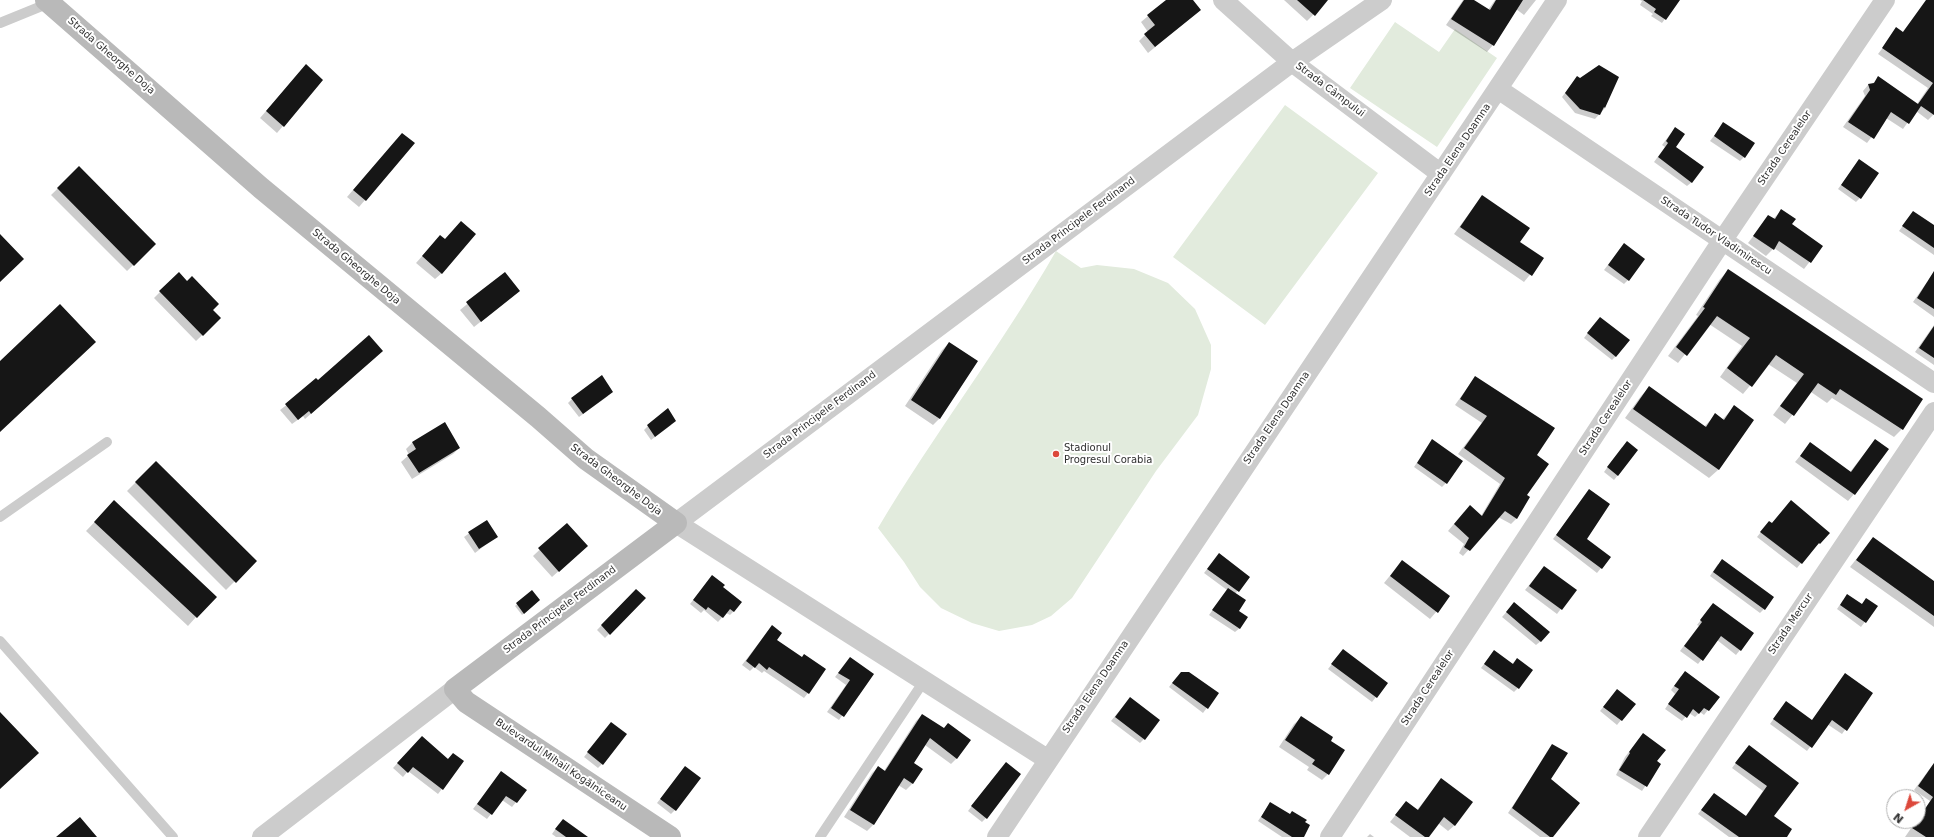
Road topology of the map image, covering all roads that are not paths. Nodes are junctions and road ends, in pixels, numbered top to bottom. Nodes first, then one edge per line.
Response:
1 (1223, 0) edge
2 (1382, 0) edge
3 (1557, 0) edge
4 (1885, 0) edge
5 (47, 2) edge
6 (2, 24) edge
7 (1292, 62) junction
8 (1498, 89) junction
9 (1441, 174) junction
10 (1722, 241) junction
11 (1934, 383) edge
12 (1934, 412) edge
13 (107, 442) dead end
14 (0, 517) edge
15 (676, 523) junction
16 (0, 641) edge
17 (924, 681) junction
18 (455, 689) junction
19 (1047, 760) junction
20 (173, 837) edge
21 (262, 837) edge
22 (670, 837) edge
23 (820, 837) edge
24 (996, 837) edge
25 (1330, 837) edge
26 (1648, 837) edge

1 - 7 street, Strada Câmpului
2 - 7 street, Strada Principele Ferdinand
3 - 8 street, Strada Elena Doamna
4 - 10 street, Strada Cerealelor
5 - 6 lane
5 - 15 main road, Strada Gheorghe Doja
7 - 9 street, Strada Câmpului
7 - 15 street, Strada Principele Ferdinand
8 - 9 street, Strada Elena Doamna
8 - 10 street, Strada Tudor Vladimirescu
9 - 19 street, Strada Elena Doamna
10 - 11 street, Strada Tudor Vladimirescu
10 - 25 street, Strada Cerealelor
12 - 26 street, Strada Mercur
13 - 14 lane
15 - 17 street
15 - 18 main road, Strada Principele Ferdinand
16 - 20 lane
17 - 19 street
17 - 23 lane
18 - 21 street, Strada Principele Ferdinand
18 - 22 main road, Bulevardul Mihail Kogălniceanu
19 - 24 street, Strada Elena Doamna

